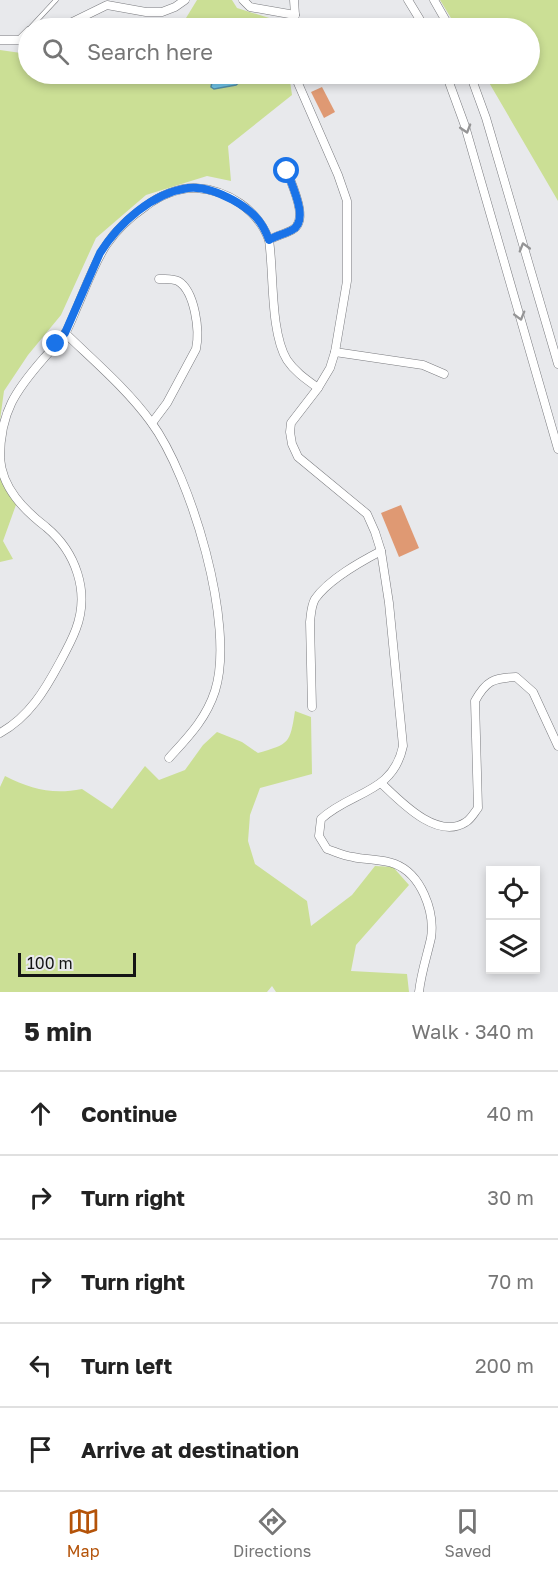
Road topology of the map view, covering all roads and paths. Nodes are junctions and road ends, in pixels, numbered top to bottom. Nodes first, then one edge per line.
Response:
1 (56, 0) edge
2 (185, 0) edge
3 (243, 0) edge
4 (294, 0) edge
5 (408, 0) edge
6 (434, 0) edge
7 (107, 2) edge
8 (295, 15) junction
9 (39, 18) edge
10 (78, 18) edge
11 (294, 18) edge
12 (419, 18) edge
13 (444, 18) edge
14 (0, 40) edge
15 (17, 40) edge
16 (298, 84) edge
17 (450, 84) edge
18 (474, 84) edge
19 (287, 171) dead end
20 (269, 240) junction
21 (159, 279) dead end
22 (65, 333) junction
23 (335, 351) junction
24 (558, 364) edge
25 (444, 374) dead end
26 (318, 388) junction
27 (152, 423) junction
28 (558, 449) edge
29 (2, 474) edge
30 (381, 551) junction
31 (312, 707) dead end
32 (0, 733) edge
33 (558, 746) edge
34 (169, 758) dead end
35 (381, 783) junction
36 (419, 992) edge

1 - 9 lane
2 - 7 street
3 - 8 street
4 - 8 street
5 - 12 street
6 - 13 street
7 - 10 street
8 - 11 street
14 - 15 street
16 - 23 street
17 -> 28 street
24 -> 18 street
19 - 20 street
20 - 22 street
20 - 26 street
21 - 27 street
22 - 27 street
22 - 29 street
23 - 25 street
23 - 26 street
26 - 30 street
27 - 34 street
29 - 32 street
30 - 31 street
30 - 35 street
33 - 35 street
35 - 36 street

